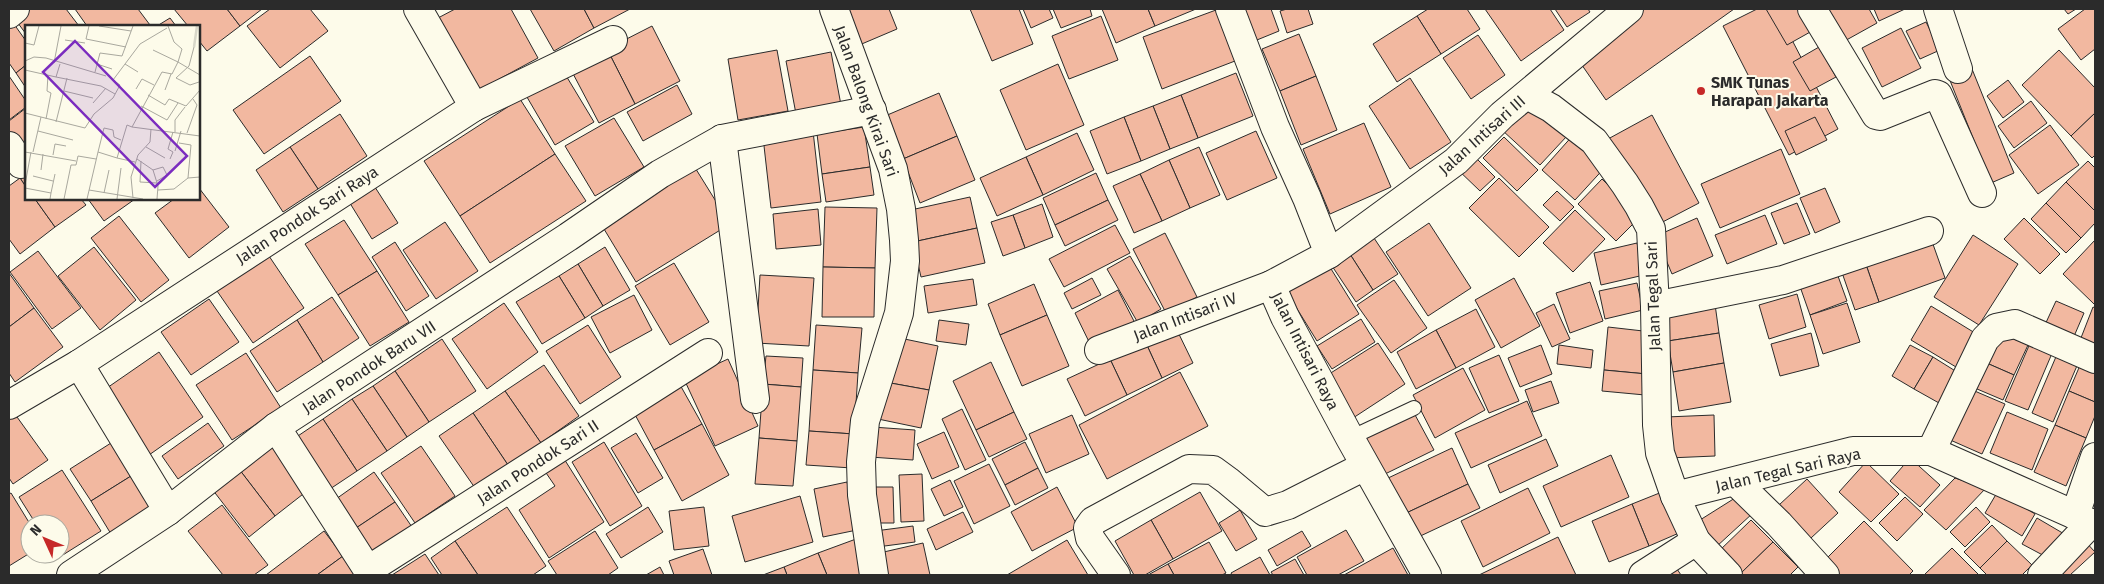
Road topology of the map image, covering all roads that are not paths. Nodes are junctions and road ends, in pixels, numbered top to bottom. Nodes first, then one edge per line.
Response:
1 (15, 9) edge
2 (419, 9) edge
3 (834, 9) edge
4 (1230, 9) edge
5 (1629, 9) edge
6 (1812, 9) edge
7 (1938, 9) edge
8 (9, 14) edge
9 (613, 40) dead end
10 (1958, 69) dead end
11 (1527, 95) junction
12 (474, 107) junction
13 (872, 110) junction
14 (722, 139) junction
15 (1982, 193) dead end
16 (1929, 231) dead end
17 (1329, 254) junction
18 (1271, 285) junction
19 (1655, 306) junction
20 (1098, 350) dead end
21 (708, 353) dead end
22 (2095, 358) edge
23 (79, 364) junction
24 (12, 398) edge
25 (755, 399) dead end
26 (1414, 408) dead end
27 (276, 427) junction
28 (1350, 438) junction
29 (1931, 451) junction
30 (2095, 457) edge
31 (1365, 466) junction
32 (1736, 482) junction
33 (1675, 496) junction
34 (168, 511) junction
35 (2087, 521) edge
36 (1696, 541) junction
37 (370, 573) edge
38 (72, 575) edge
39 (874, 575) edge
40 (1116, 575) edge
41 (1427, 575) edge
42 (1643, 575) edge
43 (1728, 575) edge
44 (1825, 575) edge
45 (2042, 575) edge

1 - 8 street
2 - 12 street
3 - 13 street, Jalan Balong Kirai Sari
4 - 17 street
5 - 11 street, Jalan Intisari III
6 - 15 street
7 - 10 street
9 - 12 street, Jalan Pondok Sari Raya
11 - 17 street, Jalan Intisari III
11 - 19 street, Jalan Tegal Sari
12 - 23 street, Jalan Pondok Sari Raya
13 - 14 street, Jalan Pondok Baru VII
13 - 39 street, Jalan Balong Kirai Sari
14 - 25 street
14 - 27 street, Jalan Pondok Baru VII
16 - 19 street
17 - 18 street, Jalan Intisari Raya
18 - 20 street, Jalan Intisari IV
18 - 28 street, Jalan Intisari Raya
19 - 33 street, Jalan Tegal Sari
21 - 37 street, Jalan Pondok Sari II
22 - 29 street
23 - 24 street, Jalan Pondok Sari Raya
23 - 34 street
26 - 28 lane
27 - 34 street, Jalan Pondok Baru VII
27 - 37 street
28 - 31 street, Jalan Intisari Raya
29 - 32 street, Jalan Tegal Sari Raya
29 - 35 street, Jalan Tegal Sari Raya
30 - 35 street
31 - 40 street
31 - 41 street, Jalan Intisari Raya
32 - 33 street, Jalan Tegal Sari Raya
32 - 44 street
33 - 36 street, Jalan Tegal Sari
34 - 38 street, Jalan Pondok Baru VII
35 - 45 street
36 - 42 street
36 - 43 street, Jalan Tegal Sari

